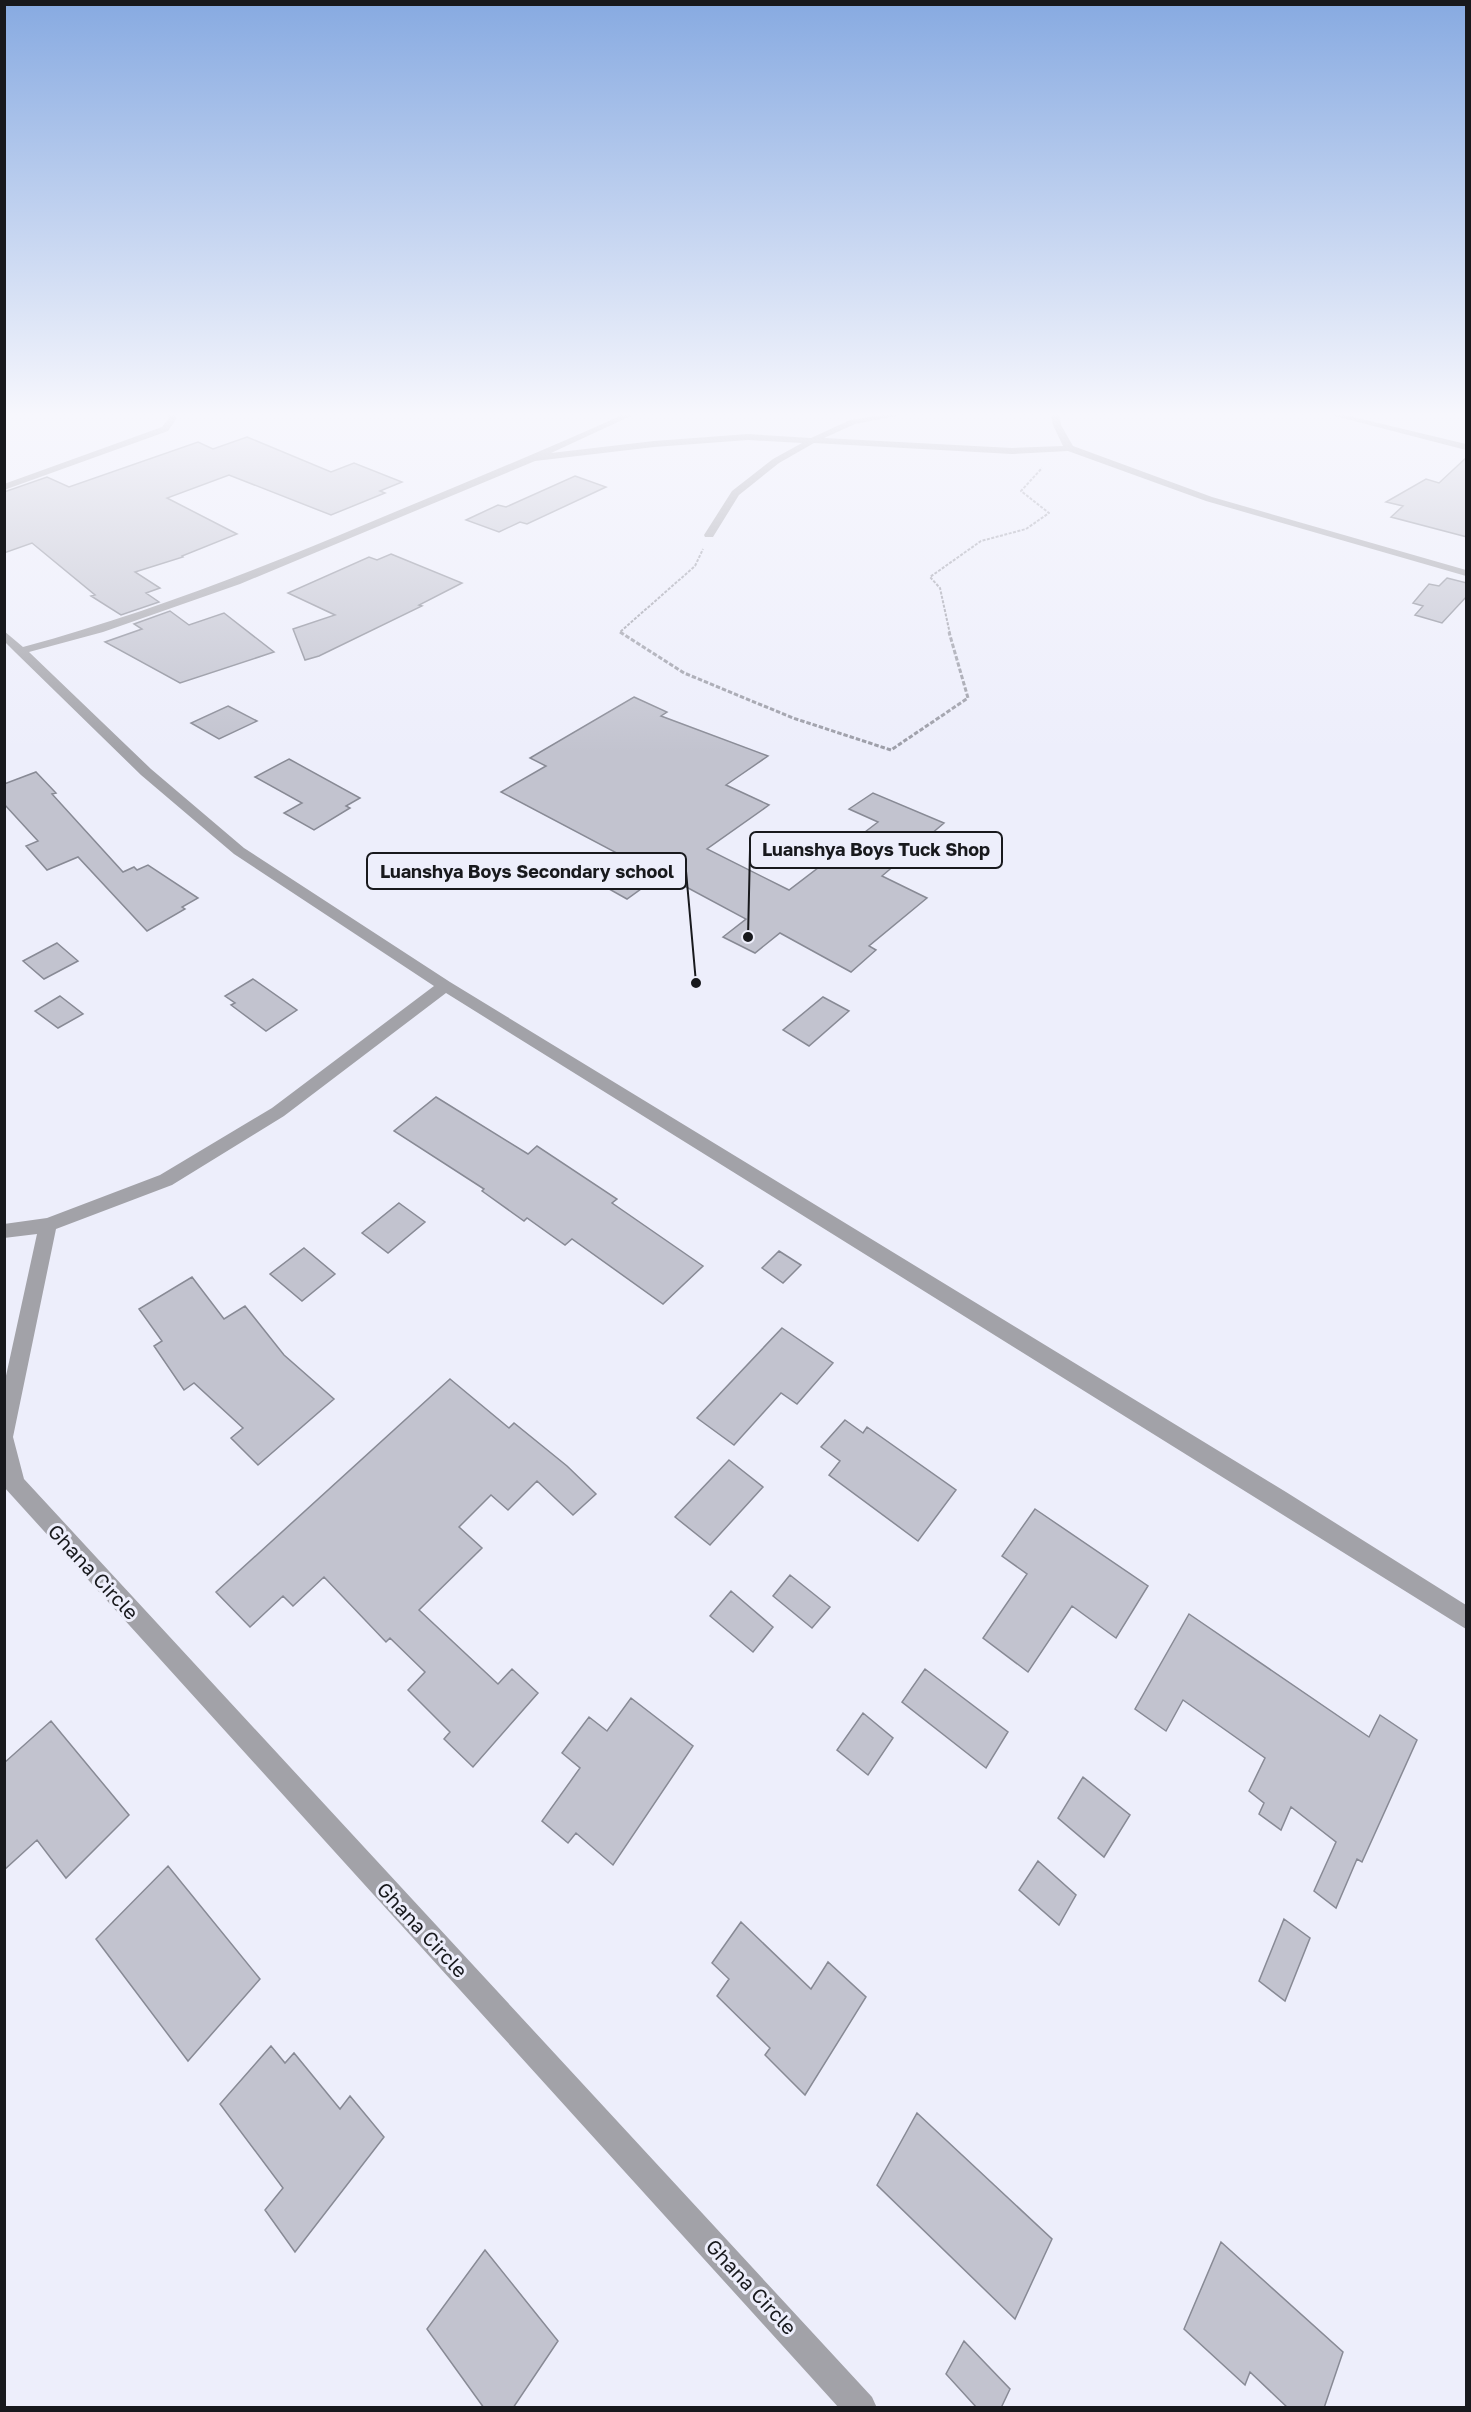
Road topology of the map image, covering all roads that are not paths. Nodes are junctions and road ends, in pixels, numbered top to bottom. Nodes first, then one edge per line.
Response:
1 (364, 528) edge
2 (714, 528) edge
3 (1306, 528) edge
4 (709, 535) road end
5 (1467, 573) edge
6 (4, 634) edge
7 (20, 651) junction
8 (445, 986) junction
9 (48, 1225) junction
10 (4, 1231) edge
11 (4, 1435) edge
12 (4, 1440) edge
13 (1467, 1618) edge
14 (861, 2408) edge

1 - 7 street
2 - 4 street
3 - 5 street
6 - 7 street
7 - 8 street
8 - 9 street
8 - 13 street
9 - 10 street
9 - 11 street
12 - 14 street, Ghana Circle

